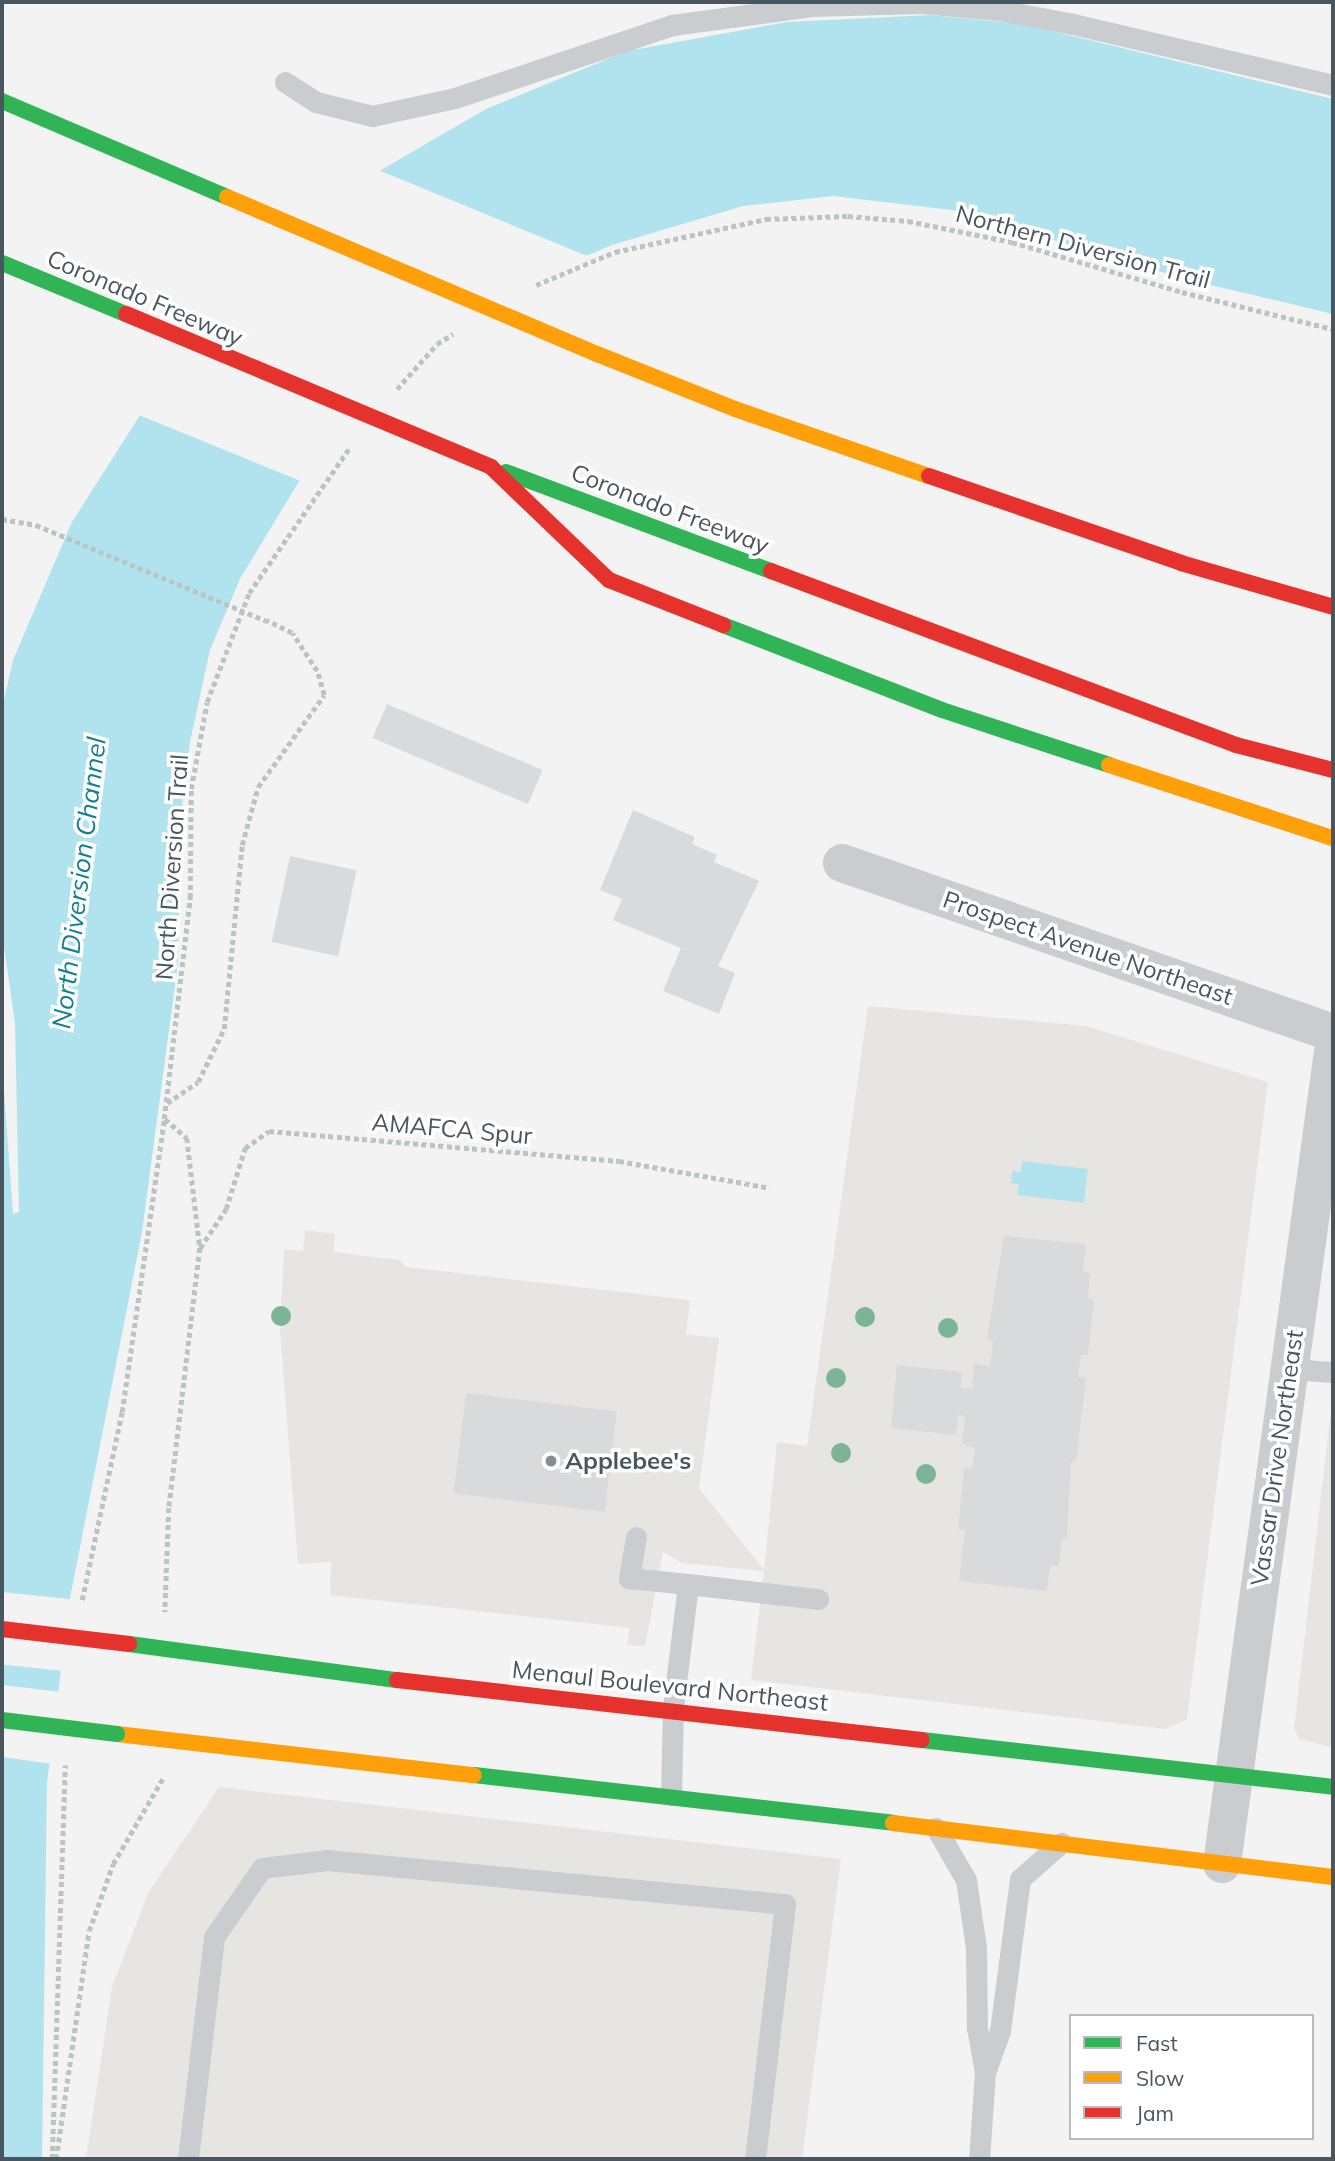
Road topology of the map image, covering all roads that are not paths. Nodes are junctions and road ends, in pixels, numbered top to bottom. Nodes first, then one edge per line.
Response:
1 (285, 82) dead end
2 (1333, 85) edge
3 (2, 101) edge
4 (2, 263) edge
5 (491, 467) junction
6 (1333, 607) edge
7 (1333, 770) edge
8 (1333, 838) edge
9 (842, 863) dead end
10 (1333, 1033) edge
11 (1333, 1052) edge
12 (1323, 1201) edge
13 (1290, 1368) junction
14 (1333, 1372) edge
15 (636, 1537) dead end
16 (688, 1584) junction
17 (818, 1599) dead end
18 (2, 1629) edge
19 (673, 1708) junction
20 (2, 1720) edge
21 (1234, 1775) junction
22 (1333, 1787) edge
23 (671, 1795) junction
24 (936, 1828) junction
25 (1061, 1843) junction
26 (1222, 1864) junction
27 (1333, 1877) edge
28 (985, 2075) junction
29 (188, 2159) edge
30 (755, 2159) edge
31 (979, 2159) edge

1 - 2 lane
3 - 6 main road, bridge
4 - 5 main road, Coronado Freeway, bridge
5 - 7 main road, Coronado Freeway
5 - 8 main road
9 - 10 street, Prospect Avenue Northeast
11 - 12 street, Vassar Drive Northeast
12 - 13 street, Vassar Drive Northeast
13 - 14 lane
13 - 21 street, Vassar Drive Northeast
15 - 16 lane
16 - 17 lane
16 - 19 lane
18 - 19 main road, Menaul Boulevard Northeast, bridge
19 - 21 main road, Menaul Boulevard Northeast
19 - 23 lane
20 - 23 main road, bridge
21 - 22 main road, Menaul Boulevard Northeast
21 - 26 street, Vassar Drive Northeast
23 - 24 main road
24 - 25 main road
24 - 28 lane
25 - 26 main road
25 - 28 lane
26 - 27 main road
28 - 31 lane
29 - 30 lane

